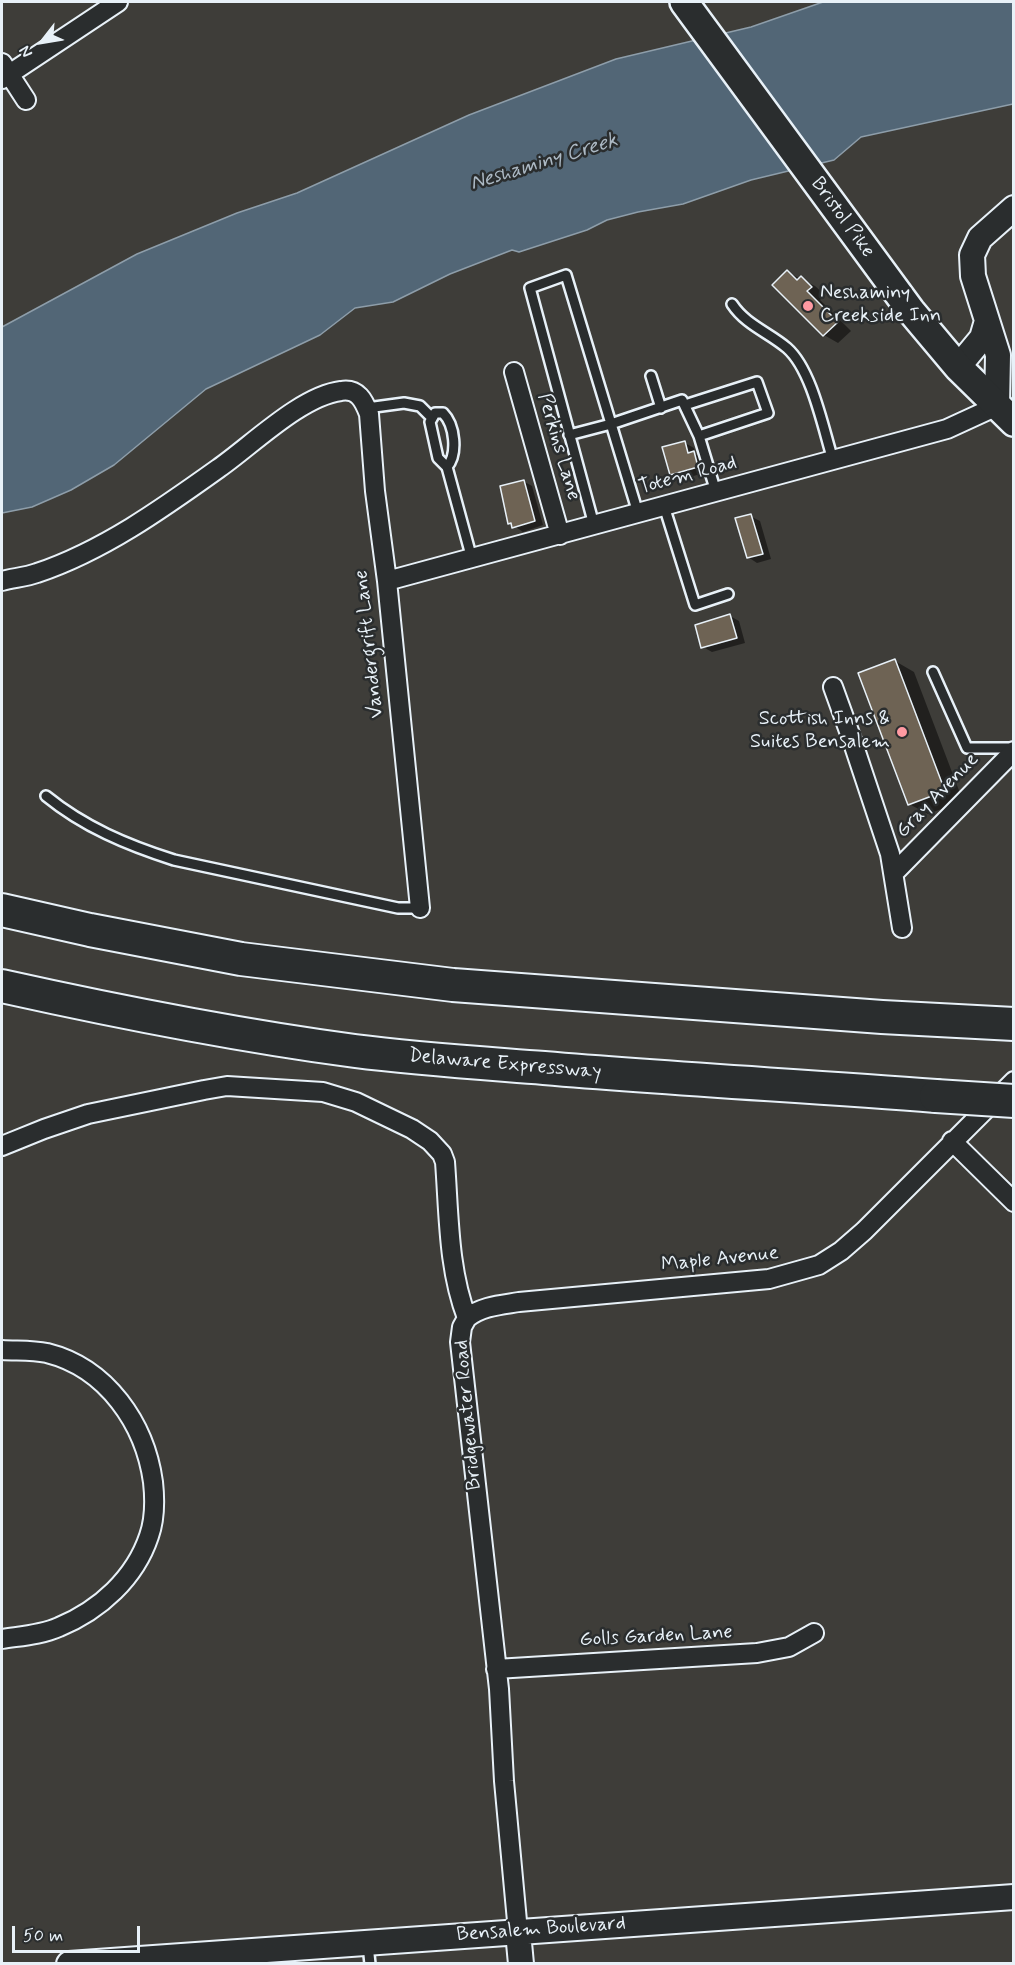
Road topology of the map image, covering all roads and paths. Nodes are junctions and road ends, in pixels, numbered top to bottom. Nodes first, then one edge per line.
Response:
1 (118, 2) edge
2 (684, 2) edge
3 (4, 72) edge
4 (26, 100) dead end
5 (1014, 208) edge
6 (732, 304) dead end
7 (987, 321) junction
8 (958, 367) junction
9 (514, 372) dead end
10 (651, 376) dead end
11 (685, 405) junction
12 (367, 408) junction
13 (661, 408) junction
14 (1005, 414) edge
15 (432, 418) junction
16 (611, 424) junction
17 (570, 435) junction
18 (699, 436) junction
19 (833, 460) junction
20 (447, 467) junction
21 (716, 492) junction
22 (664, 506) junction
23 (638, 513) junction
24 (594, 525) junction
25 (560, 535) junction
26 (472, 559) junction
27 (2, 581) edge
28 (387, 581) junction
29 (728, 594) dead end
30 (933, 672) dead end
31 (833, 687) dead end
32 (1014, 749) edge
33 (46, 796) dead end
34 (894, 873) junction
35 (420, 908) joint
36 (2, 910) edge
37 (902, 928) dead end
38 (2, 986) edge
39 (1011, 1024) edge
40 (1014, 1081) edge
41 (1014, 1101) edge
42 (952, 1141) junction
43 (2, 1146) edge
44 (1014, 1202) edge
45 (467, 1318) junction
46 (2, 1350) edge
47 (814, 1634) dead end
48 (2, 1639) edge
49 (496, 1669) junction
50 (1014, 1897) edge
51 (518, 1932) junction
52 (369, 1953) edge
53 (69, 1964) edge
54 (521, 1964) edge

1 - 3 street
2 - 8 main road, Bristol Pike
3 - 4 street
5 - 7 main road
6 - 19 lane
7 - 8 main road
7 - 14 main road
8 - 14 main road, Bristol Pike
9 - 25 street, Perkins Lane
10 - 13 lane
11 - 13 lane
11 - 18 lane
11 - 18 lane
12 - 15 lane
12 - 27 street
12 - 28 street, Vandergrift Lane
13 - 16 lane
14 - 19 street, Totem Road
15 - 20 lane
15 - 20 lane
16 - 17 lane
16 - 17 lane
16 - 23 lane
17 - 24 lane
18 - 21 lane
19 - 21 street, Totem Road
20 - 26 lane
21 - 22 street, Totem Road
22 - 23 street, Totem Road
22 - 29 lane
23 - 24 street, Totem Road
24 - 25 street, Totem Road
25 - 26 street, Totem Road
26 - 28 street, Totem Road
28 - 35 street, Vandergrift Lane
30 - 32 lane
31 - 34 street
32 - 34 street, Gray Avenue
33 - 35 lane, Vandergrift Lane
34 - 37 street
36 - 39 highway
38 - 41 highway, Delaware Expressway, bridge
40 - 42 street, Maple Avenue
42 - 44 street
42 - 45 street, Maple Avenue
43 - 45 street, Bridgewater Road
45 - 49 street, Bridgewater Road
46 - 48 street
47 - 49 street, Golls Garden Lane
49 - 51 street, Bridgewater Road
50 - 51 main road, Bensalem Boulevard
51 - 52 main road, Bensalem Boulevard
51 - 54 main road, Bridgewater Road
52 - 53 main road, Bensalem Boulevard

